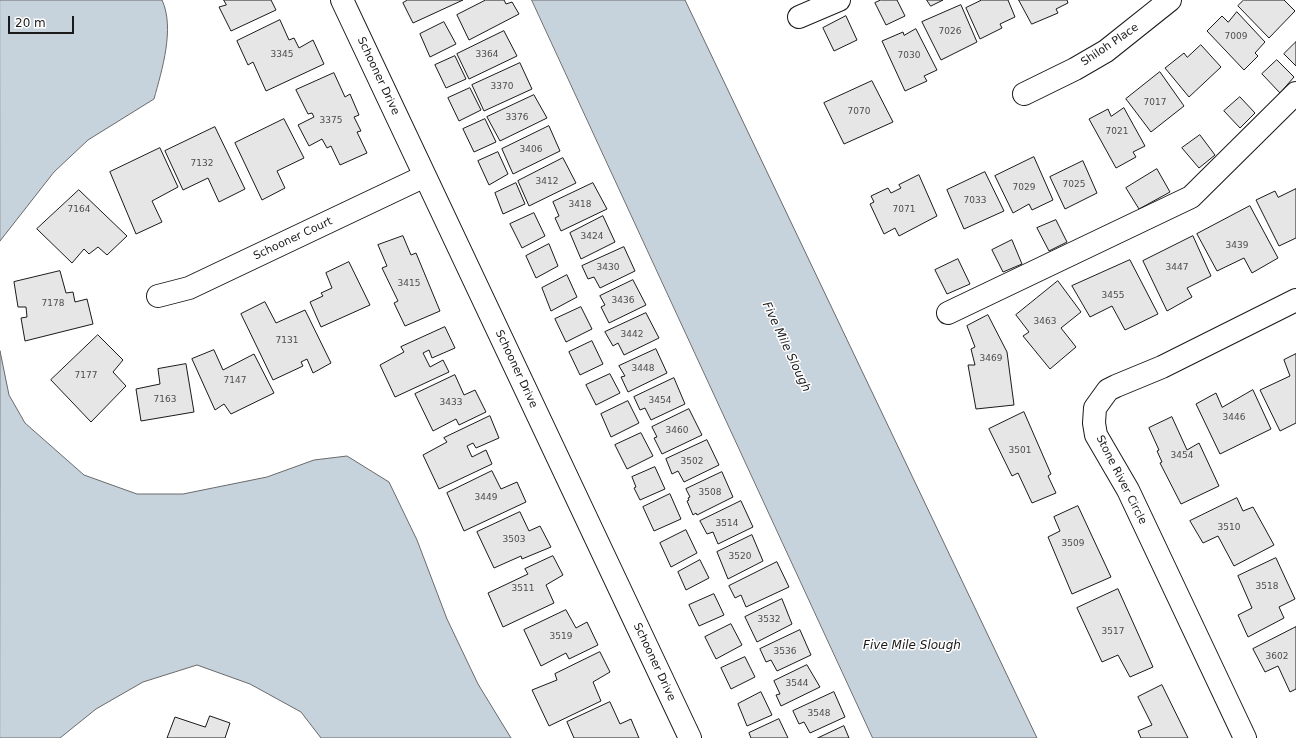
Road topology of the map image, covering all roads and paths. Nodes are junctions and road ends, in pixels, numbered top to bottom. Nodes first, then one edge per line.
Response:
1 (342, 0) edge
2 (838, 0) edge
3 (1170, 0) edge
4 (799, 17) dead end
5 (1296, 93) edge
6 (1024, 94) dead end
7 (425, 176) junction
8 (158, 296) dead end
9 (1296, 300) edge
10 (948, 313) dead end
11 (690, 738) edge
12 (1245, 738) edge

1 - 7 street, Schooner Drive
2 - 4 street
3 - 6 street, Shiloh Place
5 - 10 street
7 - 8 street, Schooner Court
7 - 11 street, Schooner Drive
9 - 12 street, Stone River Circle

